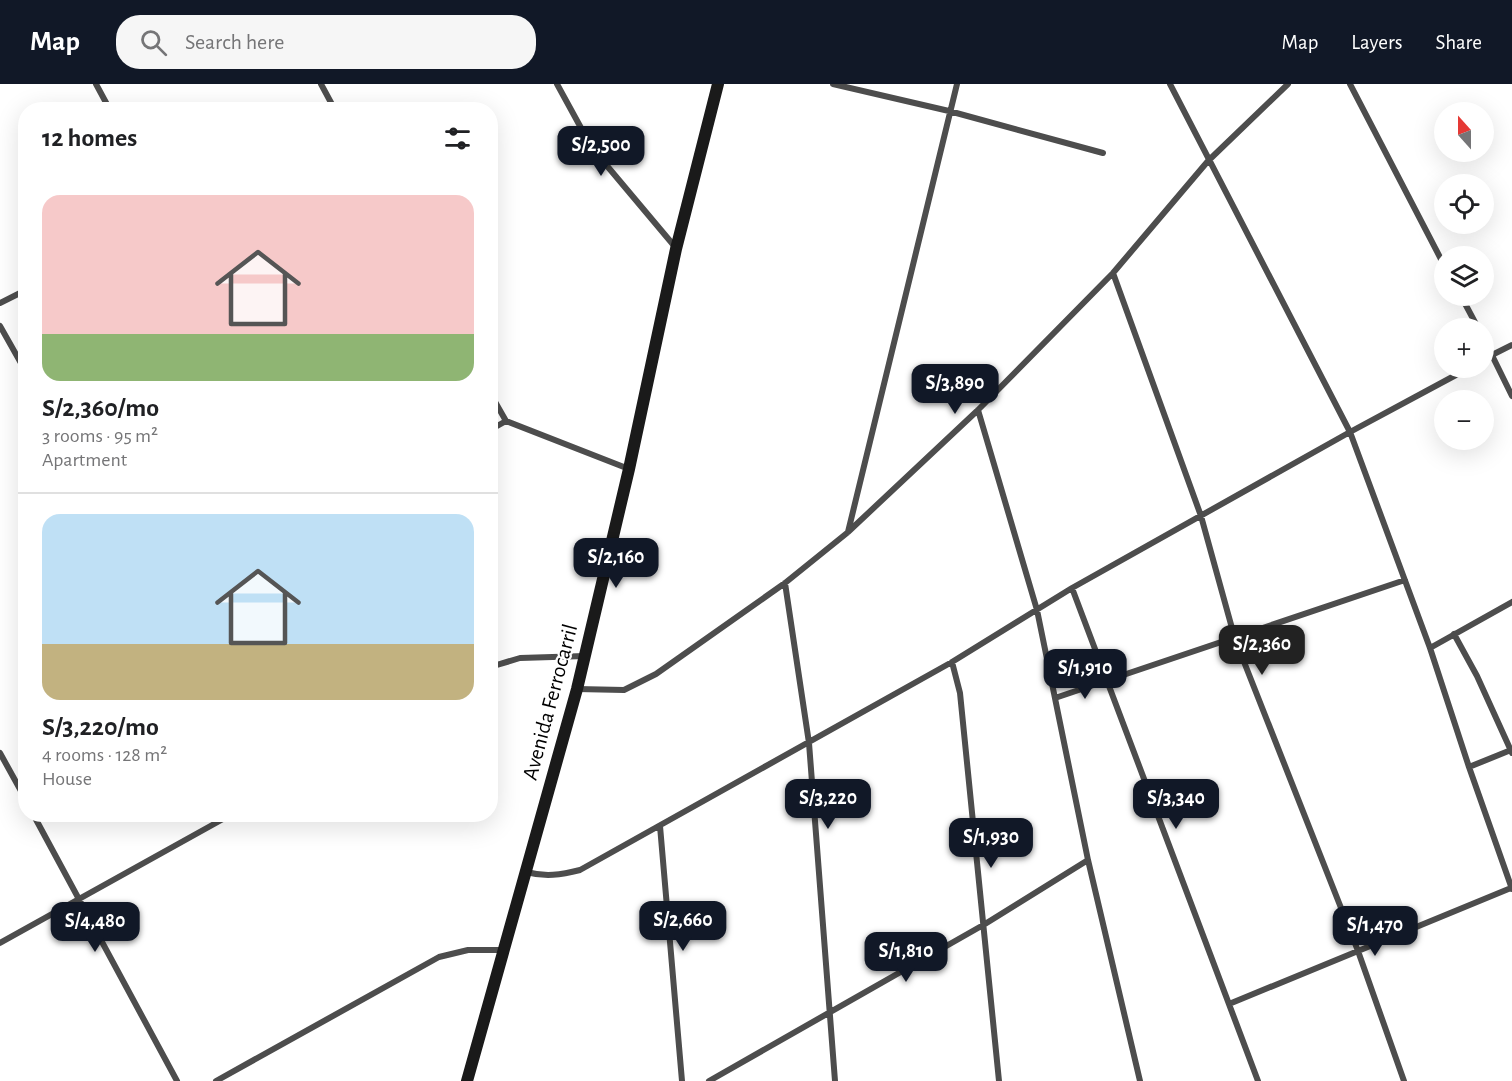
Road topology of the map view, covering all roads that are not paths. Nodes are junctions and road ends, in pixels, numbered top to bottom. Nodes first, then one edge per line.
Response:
1 (96, 84) edge
2 (321, 84) edge
3 (557, 84) edge
4 (718, 84) edge
5 (833, 84) edge
6 (957, 84) edge
7 (1170, 84) edge
8 (1288, 84) edge
9 (1350, 84) edge
10 (106, 102) edge
11 (331, 102) edge
12 (949, 111) junction
13 (1103, 153) dead end
14 (1208, 161) junction
15 (1434, 246) edge
16 (676, 249) junction
17 (1113, 273) junction
18 (18, 294) edge
19 (0, 303) edge
20 (0, 326) edge
21 (1512, 345) edge
22 (1494, 354) edge
23 (18, 358) edge
24 (1494, 359) edge
25 (1450, 378) edge
26 (1512, 396) edge
27 (498, 407) edge
28 (978, 410) junction
29 (506, 421) junction
30 (498, 426) edge
31 (1350, 432) junction
32 (629, 469) junction
33 (1201, 516) junction
34 (848, 533) junction
35 (1405, 580) junction
36 (785, 583) junction
37 (1072, 588) junction
38 (1512, 602) edge
39 (1037, 610) junction
40 (1454, 634) junction
41 (1235, 639) junction
42 (1430, 648) junction
43 (585, 656) junction
44 (952, 662) junction
45 (498, 665) edge
46 (1106, 679) junction
47 (577, 689) junction
48 (1055, 698) junction
49 (809, 743) junction
50 (1511, 751) edge
51 (0, 753) edge
52 (1469, 767) junction
53 (18, 786) edge
54 (37, 822) edge
55 (218, 822) edge
56 (660, 826) junction
57 (1088, 860) junction
58 (525, 872) junction
59 (1512, 889) edge
60 (79, 899) junction
61 (985, 924) junction
62 (0, 943) edge
63 (503, 950) junction
64 (1358, 951) junction
65 (1229, 1004) junction
66 (831, 1013) junction
67 (177, 1081) edge
68 (216, 1081) edge
69 (466, 1081) edge
70 (682, 1081) edge
71 (709, 1081) edge
72 (835, 1081) edge
73 (999, 1081) edge
74 (1140, 1081) edge
75 (1258, 1081) edge
76 (1404, 1081) edge

1 - 10 street
2 - 11 street
3 - 16 street
4 - 16 main road, Avenida Ferrocarril
5 - 12 street
6 - 12 street
7 - 14 street
8 - 14 street
9 - 15 street
12 - 13 street
12 - 34 street
14 - 17 street
14 - 31 street
16 - 32 main road, Avenida Ferrocarril
17 - 28 street
17 - 33 street
18 - 19 street
20 - 23 street
21 - 22 street
24 - 26 street
25 - 31 street
27 - 29 street
28 - 34 street
28 - 39 street
29 - 30 street
29 - 32 street
31 - 33 street
31 - 35 street
32 - 43 main road, Avenida Ferrocarril
33 - 37 street
33 - 41 street
34 - 36 street
35 - 41 street
35 - 42 street
36 - 47 street
36 - 49 street
37 - 39 street
37 - 46 street
38 - 40 street
39 - 44 street
39 - 48 street
40 - 42 street
40 - 50 street
41 - 46 street
41 - 64 street
42 - 52 street
43 - 45 street
43 - 47 main road, Avenida Ferrocarril
44 - 49 street
44 - 61 street
46 - 48 street
46 - 65 street
47 - 58 main road, Avenida Ferrocarril
48 - 57 street
49 - 56 street
49 - 66 street
50 - 52 street
51 - 53 street
52 - 59 street
54 - 60 street
55 - 60 street
56 - 58 street
56 - 70 street
57 - 61 street
57 - 74 street
58 - 63 main road, Avenida Ferrocarril
59 - 64 street
60 - 62 street
60 - 67 street
61 - 66 street
61 - 73 street
63 - 68 street
63 - 69 main road, Avenida Ferrocarril
64 - 65 street
64 - 76 street
65 - 75 street
66 - 71 street
66 - 72 street

